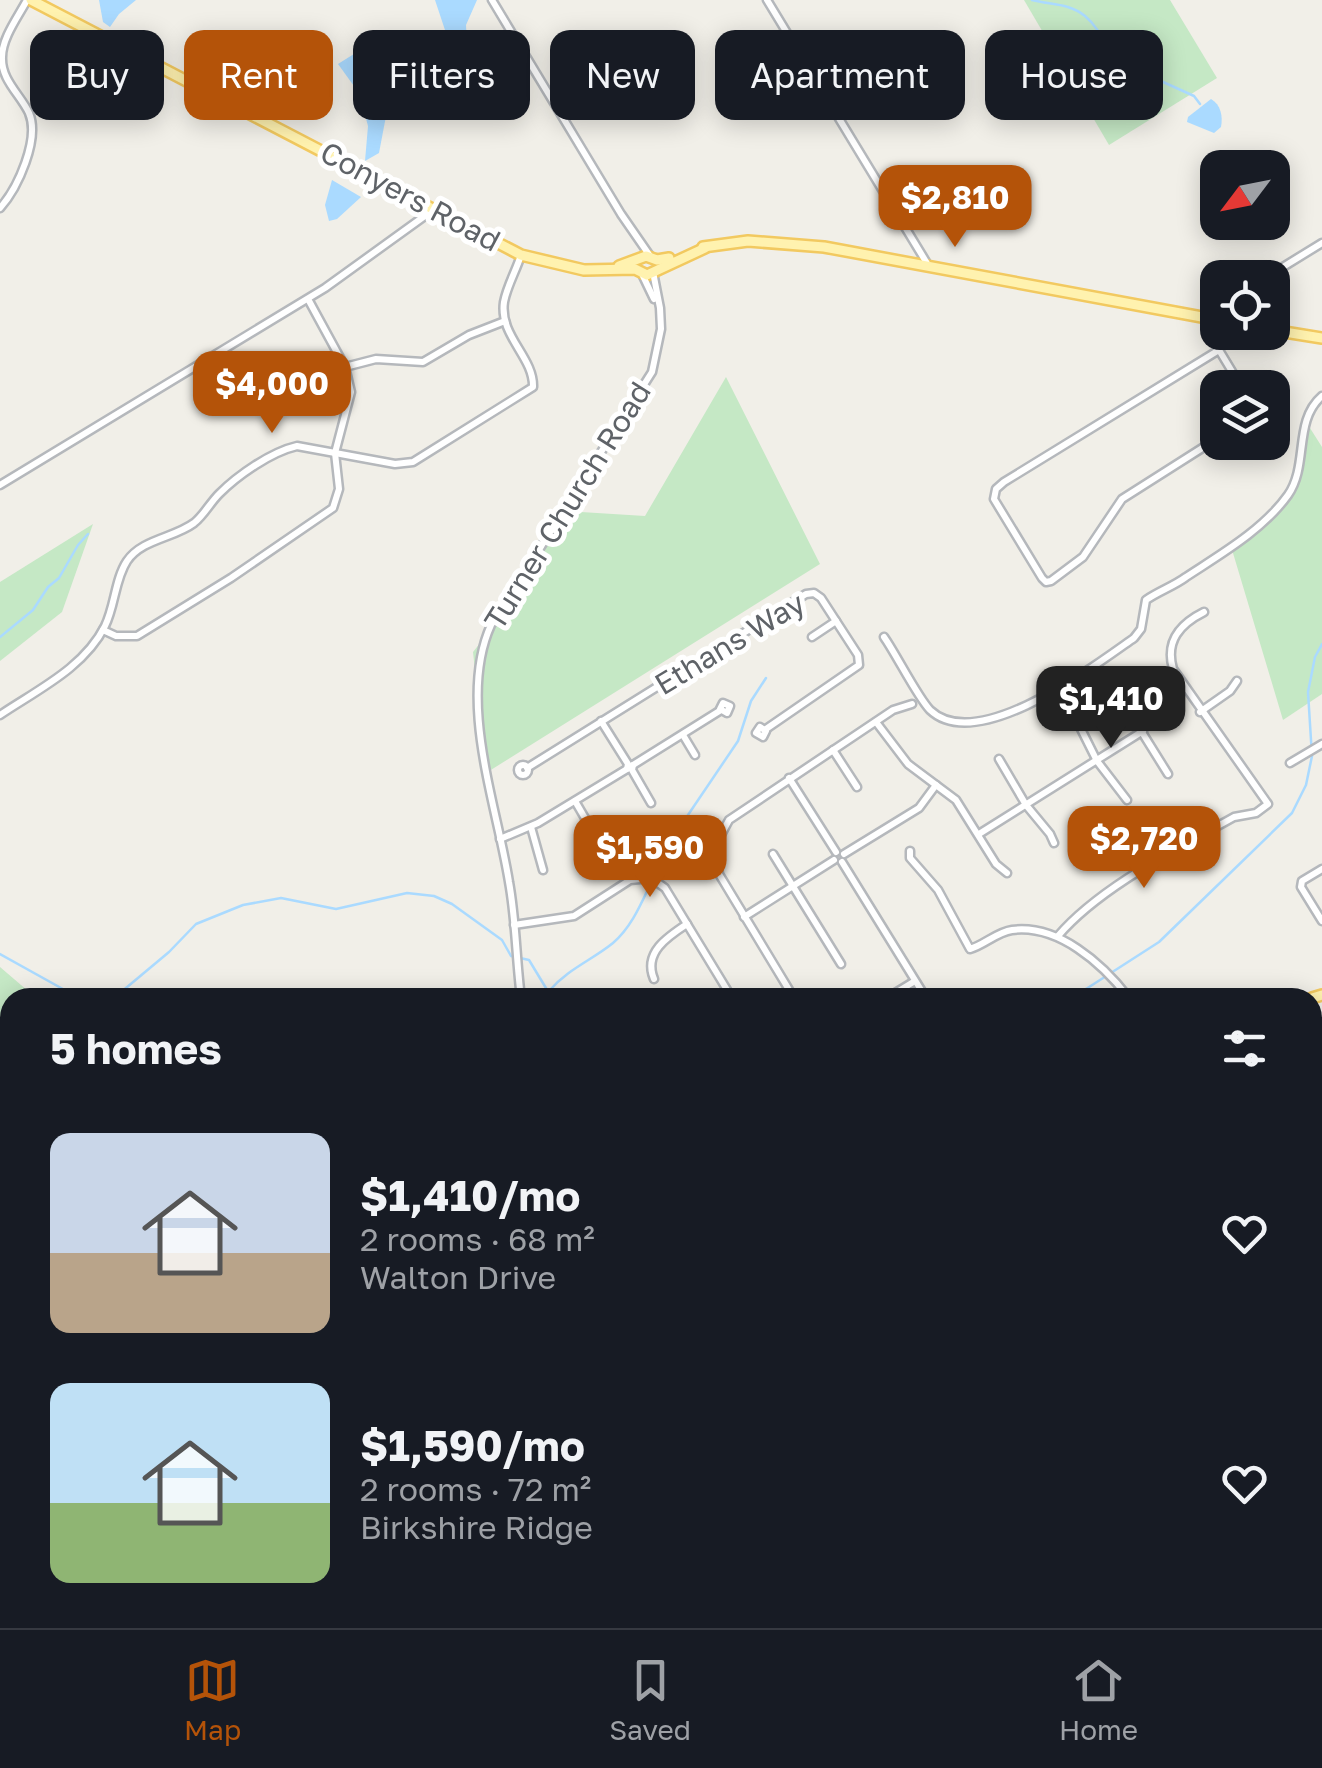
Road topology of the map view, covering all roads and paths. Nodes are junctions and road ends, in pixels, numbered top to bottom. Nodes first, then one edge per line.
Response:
1 (29, 0) edge
2 (492, 0) edge
3 (768, 0) edge
4 (3, 80) edge
5 (0, 208) edge
6 (434, 209) junction
7 (1322, 243) edge
8 (521, 255) junction
9 (1290, 263) edge
10 (646, 265) junction
11 (928, 265) junction
12 (308, 299) junction
13 (1200, 317) edge
14 (505, 321) junction
15 (1290, 333) edge
16 (1322, 338) edge
17 (1219, 350) joint
18 (345, 367) junction
19 (1231, 370) edge
20 (1322, 396) edge
21 (1200, 449) edge
22 (334, 453) junction
23 (0, 485) edge
24 (1204, 612) dead end
25 (836, 621) junction
26 (103, 630) junction
27 (812, 636) dead end
28 (884, 637) dead end
29 (1237, 680) dead end
30 (1115, 689) dead end
31 (912, 704) dead end
32 (721, 710) dead end
33 (1200, 712) junction
34 (0, 715) edge
35 (1074, 715) dead end
36 (602, 721) junction
37 (876, 722) junction
38 (766, 729) dead end
39 (1143, 731) junction
40 (682, 734) junction
41 (1322, 744) edge
42 (833, 750) junction
43 (695, 755) dead end
44 (999, 759) dead end
45 (1096, 762) junction
46 (1290, 763) dead end
47 (630, 767) junction
48 (527, 768) dead end
49 (1168, 774) dead end
50 (788, 778) junction
51 (936, 785) junction
52 (857, 787) dead end
53 (1128, 800) dead end
54 (575, 801) junction
55 (651, 804) dead end
56 (1026, 805) junction
57 (531, 827) junction
58 (978, 834) junction
59 (499, 836) junction
60 (596, 837) dead end
61 (1054, 844) dead end
62 (910, 851) dead end
63 (773, 854) dead end
64 (839, 857) junction
65 (1322, 868) edge
66 (543, 870) dead end
67 (1007, 873) dead end
68 (792, 886) junction
69 (744, 917) junction
70 (1322, 921) edge
71 (514, 922) junction
72 (687, 924) junction
73 (1058, 936) junction
74 (841, 964) dead end
75 (654, 979) dead end
76 (915, 981) junction
77 (520, 988) edge
78 (726, 988) edge
79 (788, 988) edge
80 (903, 988) edge
81 (920, 988) edge
82 (1120, 988) edge

1 - 4 street
1 - 6 main road, Conyers Road
2 - 10 street, Turner Church Road
3 - 11 street
4 - 5 street
6 - 8 main road, Conyers Road
6 - 12 street
7 - 9 street
8 - 10 main road, Conyers Road
8 - 14 street
10 - 11 main road, Conyers Road
10 - 59 street, Turner Church Road
11 - 13 main road, Conyers Road
12 - 18 street
12 - 23 street
14 - 18 street
14 - 22 street
15 - 16 main road
17 - 19 street
17 - 21 street
18 - 22 street
20 - 28 street
22 - 26 street
22 - 26 street
24 - 33 street
25 - 27 street
25 - 36 street, Ethans Way
25 - 38 street, Ethans Way
26 - 34 street
29 - 33 street
30 - 39 street
31 - 37 street
32 - 40 street
33 - 73 street
35 - 45 street
36 - 47 street
36 - 48 street, Ethans Way
37 - 42 street
37 - 51 street
39 - 45 street
39 - 49 street
40 - 43 street
40 - 47 street
41 - 46 street
42 - 50 street
42 - 52 street
44 - 56 street
45 - 53 street
45 - 56 street
47 - 54 street
47 - 55 street
50 - 64 street
50 - 69 street
51 - 58 street
51 - 64 street
54 - 57 street
54 - 60 street
56 - 58 street
56 - 61 street
57 - 59 street
57 - 66 street
58 - 67 street
59 - 71 street, Turner Church Road
62 - 73 street
63 - 68 street
64 - 68 street
64 - 76 street
65 - 70 street
68 - 69 street
68 - 74 street
69 - 79 street
71 - 72 street
71 - 77 street, Turner Church Road
72 - 75 street
72 - 78 street
73 - 82 street
76 - 80 street
76 - 81 street

